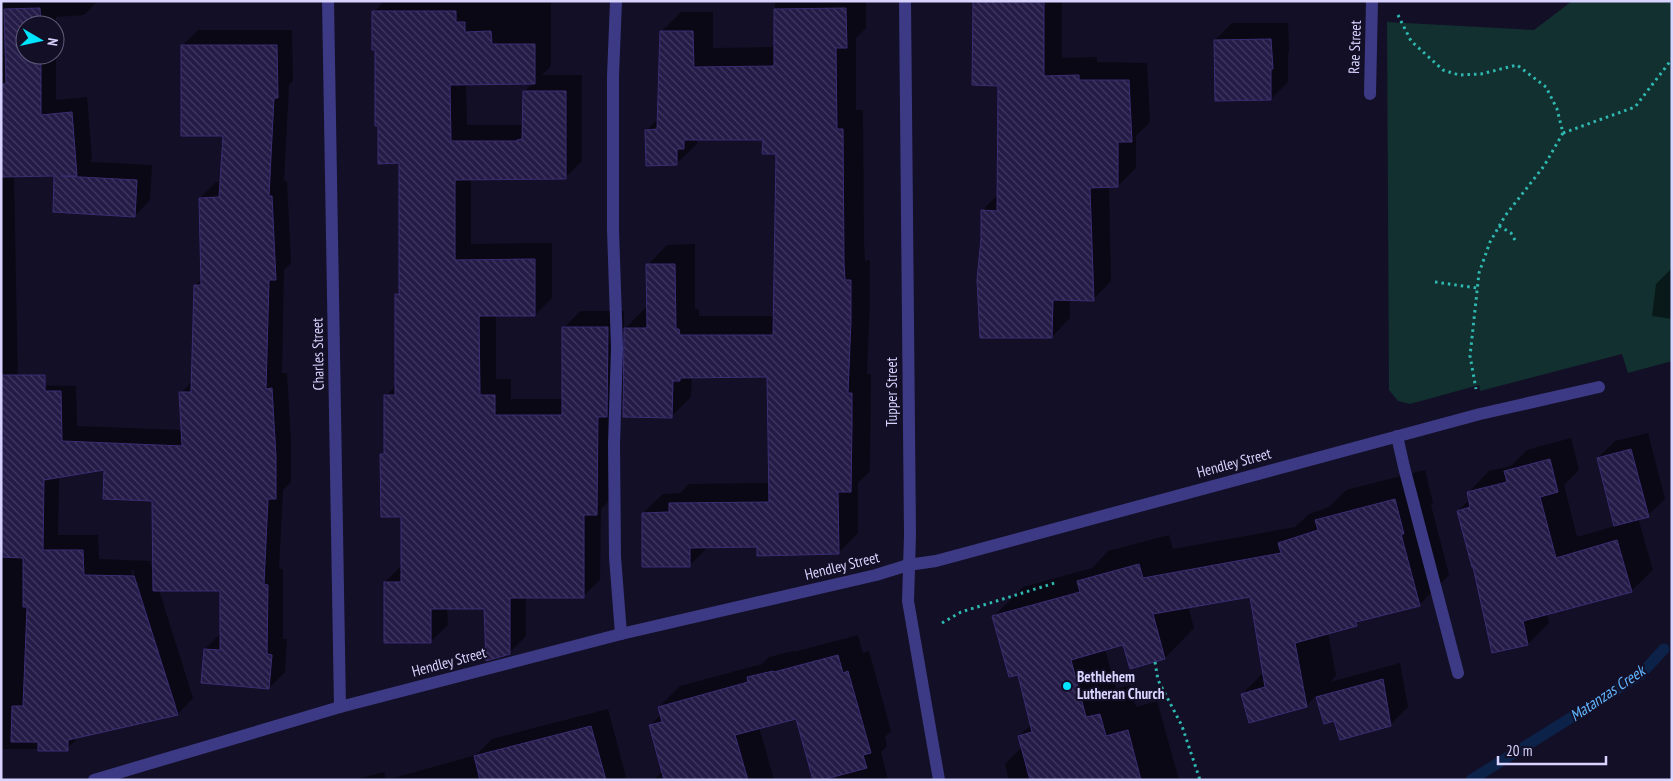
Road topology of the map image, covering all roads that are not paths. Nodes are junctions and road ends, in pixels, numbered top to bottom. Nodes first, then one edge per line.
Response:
1 (328, 1) edge
2 (616, 1) edge
3 (905, 1) edge
4 (1372, 1) edge
5 (1370, 94) dead end
6 (1599, 387) dead end
7 (1397, 436) junction
8 (908, 565) junction
9 (622, 634) junction
10 (1458, 673) dead end
11 (340, 707) junction
12 (94, 780) edge
13 (939, 780) edge

1 - 11 street, Charles Street
2 - 9 street
3 - 8 street, Tupper Street
4 - 5 street, Rae Street
6 - 7 street, Hendley Street
7 - 8 street, Hendley Street
7 - 10 street
8 - 9 street, Hendley Street
8 - 13 street, Tupper Street
9 - 11 street, Hendley Street
11 - 12 street, Hendley Street

